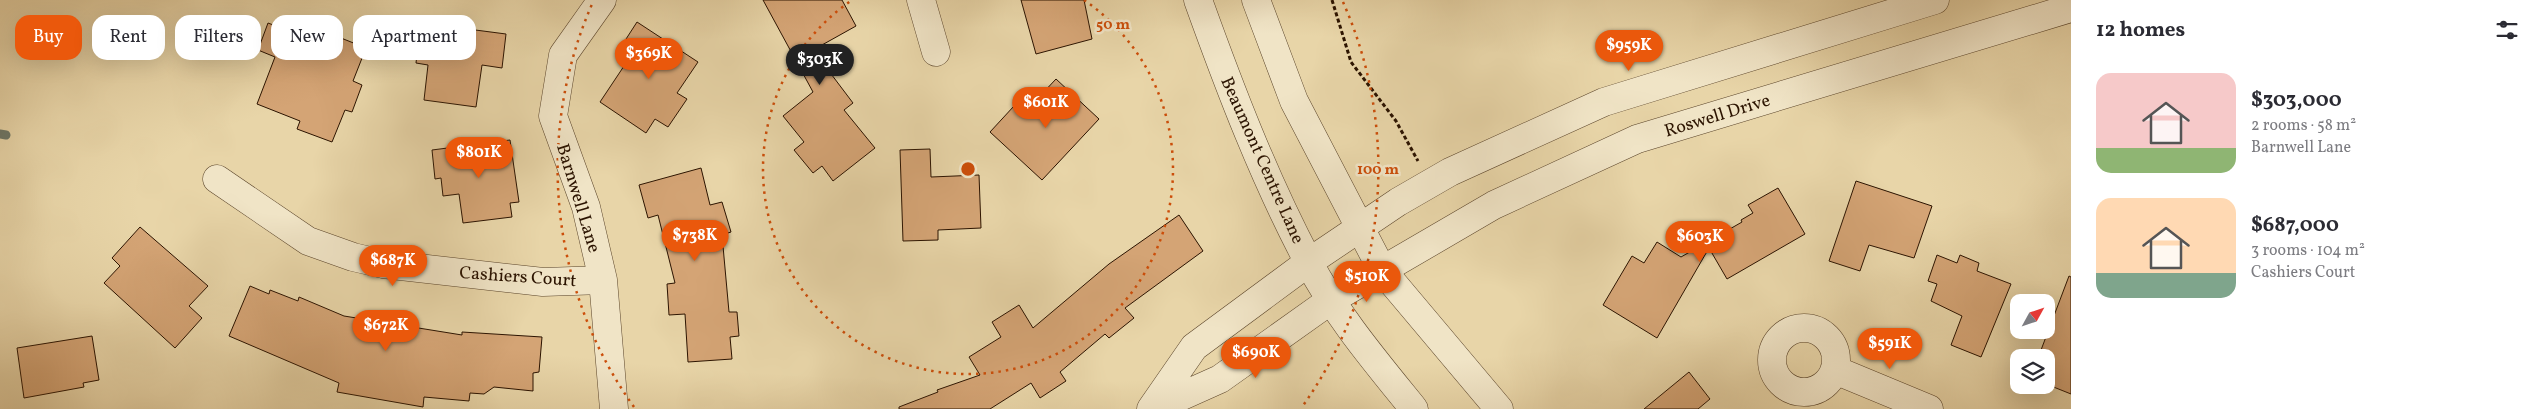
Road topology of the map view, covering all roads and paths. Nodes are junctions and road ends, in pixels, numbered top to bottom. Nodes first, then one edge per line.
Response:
1 (602, 0) edge
2 (921, 0) edge
3 (1198, 0) edge
4 (1256, 0) edge
5 (1332, 0) edge
6 (1935, 0) edge
7 (2071, 8) edge
8 (936, 52) dead end
9 (1418, 161) dead end
10 (217, 179) dead end
11 (1360, 228) junction
12 (1308, 262) junction
13 (1382, 270) junction
14 (603, 280) junction
15 (1331, 300) junction
16 (1835, 370) dead end
17 (614, 409) edge
18 (1152, 409) edge
19 (1414, 409) edge
20 (1499, 409) edge
21 (1929, 409) edge

1 - 14 street, Barnwell Lane
2 - 8 street
3 - 12 street, Beaumont Centre Lane
4 - 11 street
5 - 9 path
6 - 11 street
7 - 13 street, Roswell Drive
10 - 14 street, Cashiers Court
11 - 12 street
11 - 13 street
12 - 15 street, Beaumont Centre Lane
12 - 18 street
13 - 15 street, Roswell Drive
13 - 20 street
14 - 17 street, Barnwell Lane
15 - 18 street, Roswell Drive
15 - 19 street, Beaumont Centre Lane
16 - 21 street

